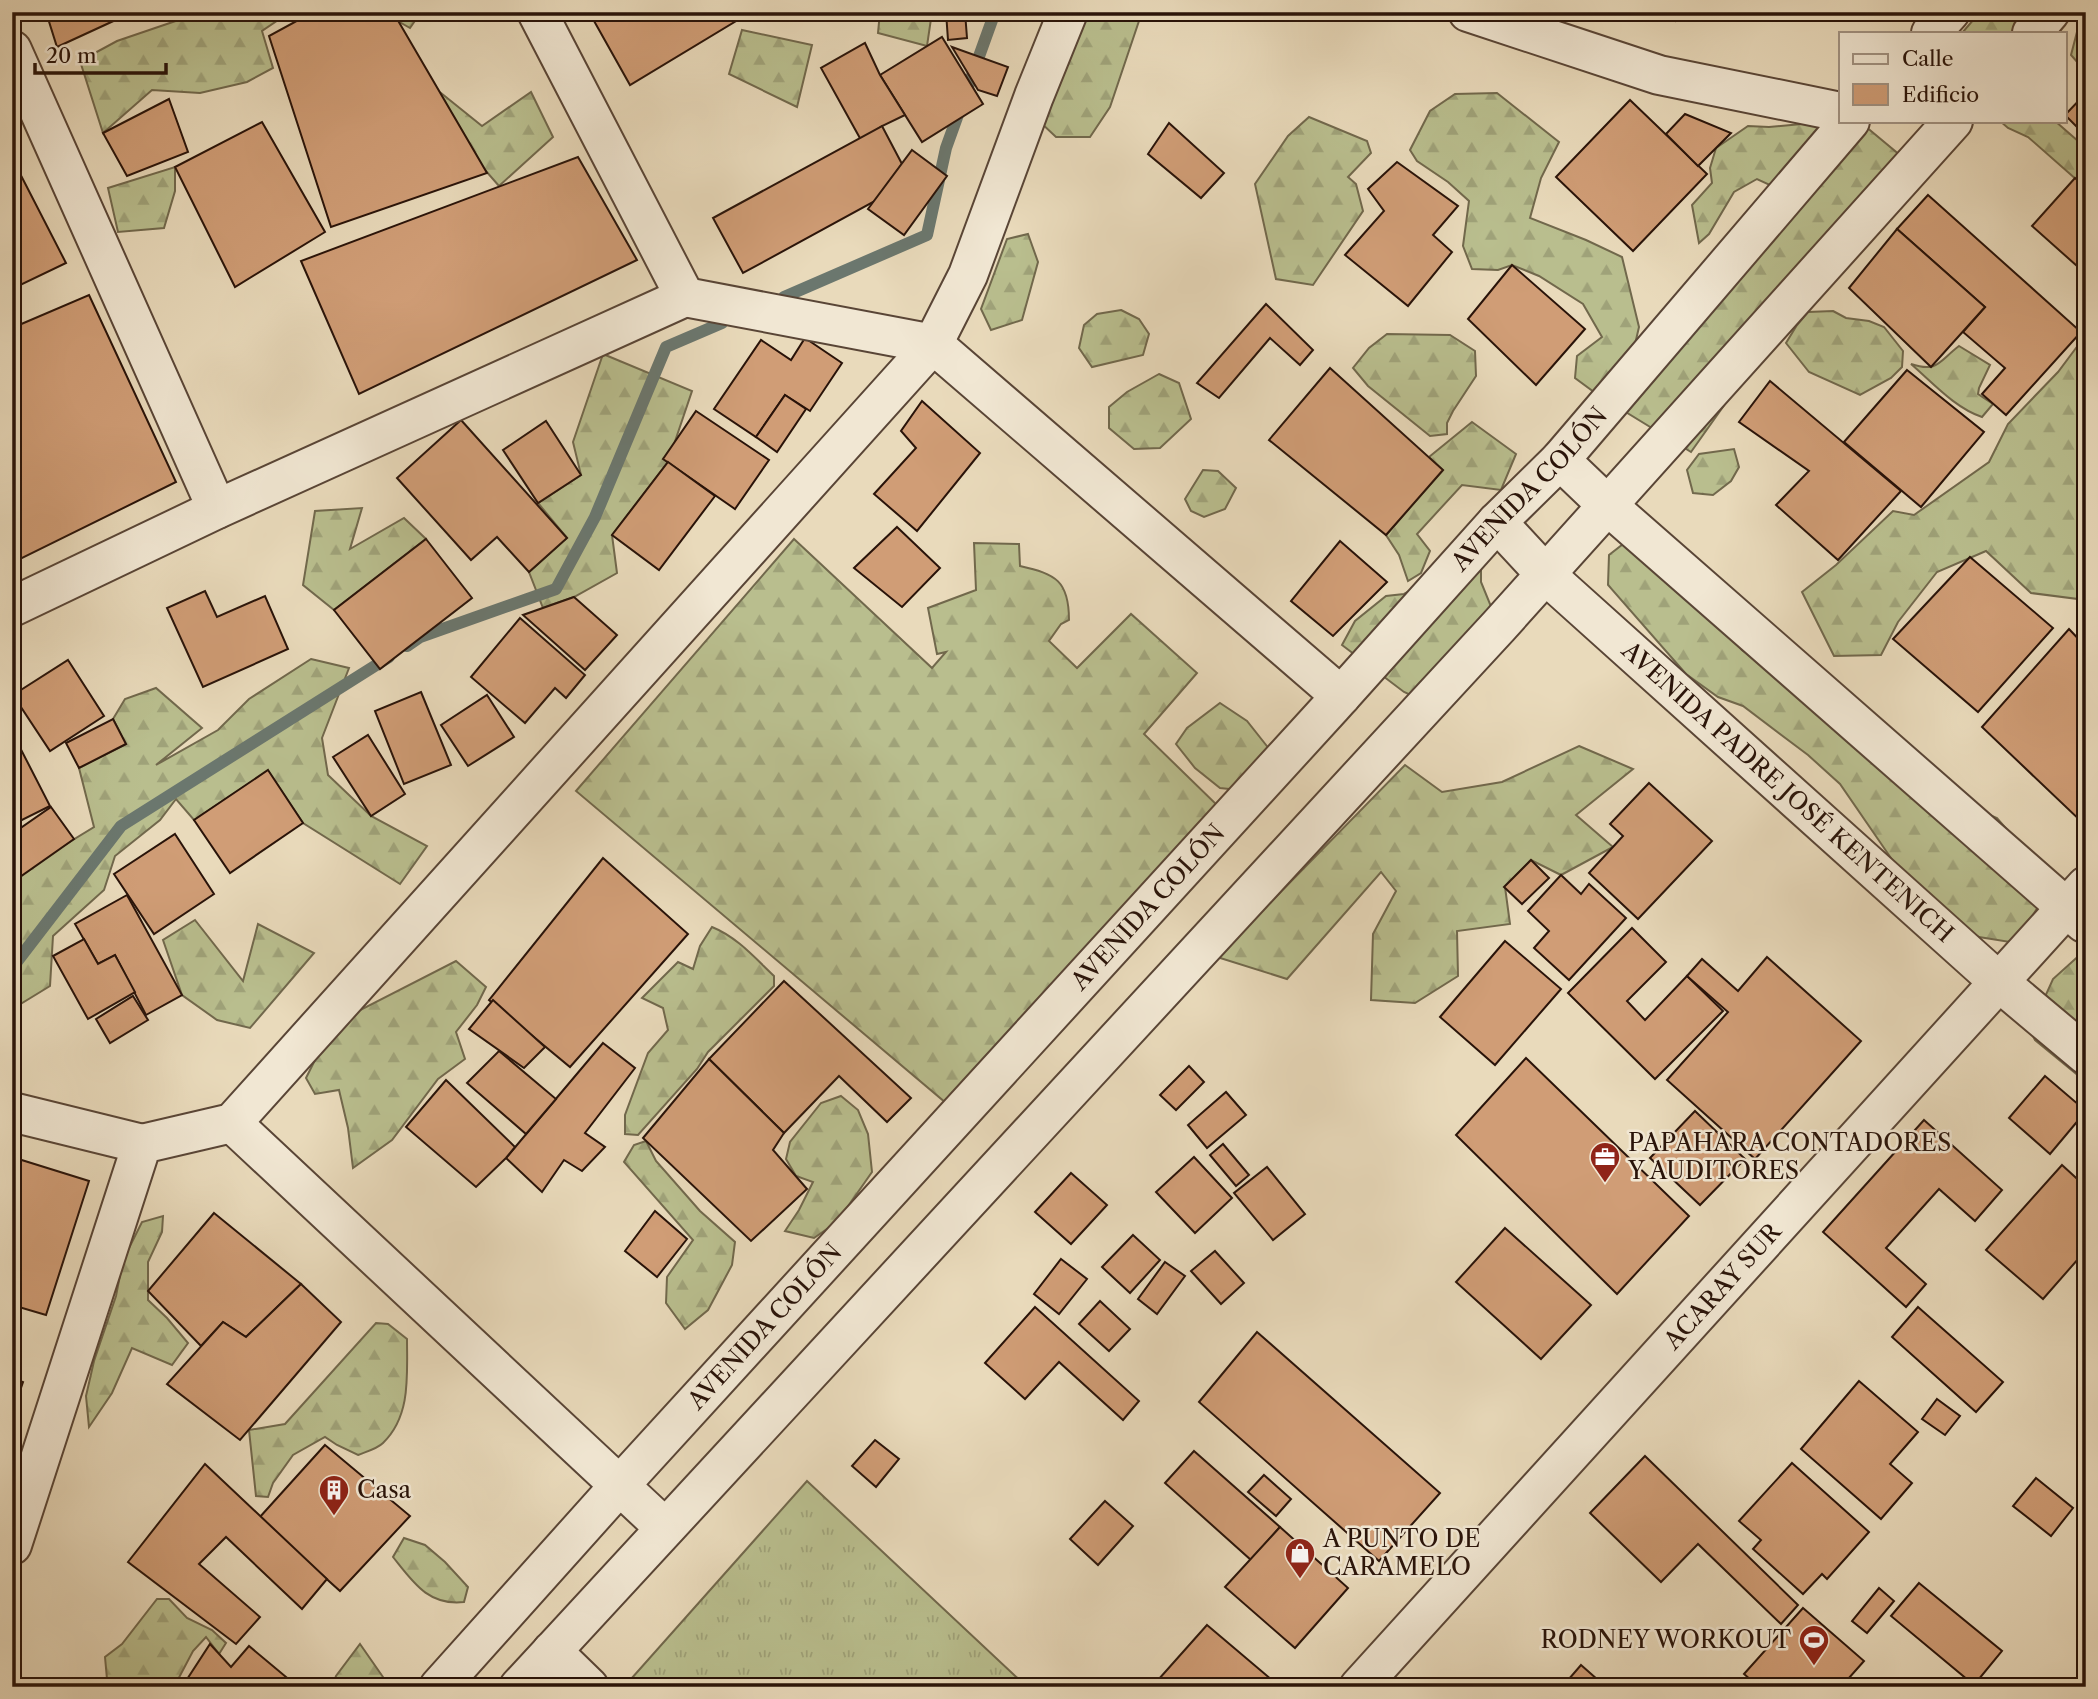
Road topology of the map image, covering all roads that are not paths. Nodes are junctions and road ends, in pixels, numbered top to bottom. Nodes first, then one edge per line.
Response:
1 (537, 12) edge
2 (1068, 12) edge
3 (1468, 12) edge
4 (1950, 12) edge
5 (2050, 12) edge
6 (1932, 32) edge
7 (2033, 32) edge
8 (12, 50) edge
9 (1839, 112) edge
10 (1849, 122) edge
11 (1952, 122) edge
12 (685, 297) junction
13 (933, 344) junction
14 (1560, 460) junction
15 (1607, 505) junction
16 (217, 509) junction
17 (1497, 522) junction
18 (1546, 575) junction
19 (12, 607) edge
20 (1340, 696) junction
21 (2079, 906) edge
22 (1999, 982) junction
23 (2086, 1055) edge
24 (12, 1112) edge
25 (232, 1123) junction
26 (142, 1144) junction
27 (620, 1485) junction
28 (665, 1528) junction
29 (12, 1545) edge
30 (552, 1651) junction
31 (439, 1687) edge
32 (519, 1687) edge
33 (589, 1687) edge
34 (1359, 1687) edge

1 - 12 street
2 - 13 street
3 - 9 street
4 - 6 street
5 - 7 street
8 - 16 street
10 - 14 street, AVENIDA COLÓN
11 - 15 street
12 - 13 street
12 - 16 street
13 - 20 street
13 - 25 street
14 - 15 street
14 - 17 street, AVENIDA COLÓN
15 - 18 street
15 - 21 street
16 - 19 street
17 - 18 street, AVENIDA PADRE JOSÉ KENTENICH
17 - 20 street, AVENIDA COLÓN
18 - 22 street, AVENIDA PADRE JOSÉ KENTENICH
18 - 28 street
20 - 27 street, AVENIDA COLÓN
21 - 22 street, ACARAY SUR
22 - 23 street, AVENIDA PADRE JOSÉ KENTENICH
22 - 34 street, ACARAY SUR
24 - 26 street
25 - 26 street
25 - 27 street
26 - 29 street
27 - 28 street
27 - 31 street, AVENIDA COLÓN
28 - 30 street
30 - 32 street
30 - 33 street

